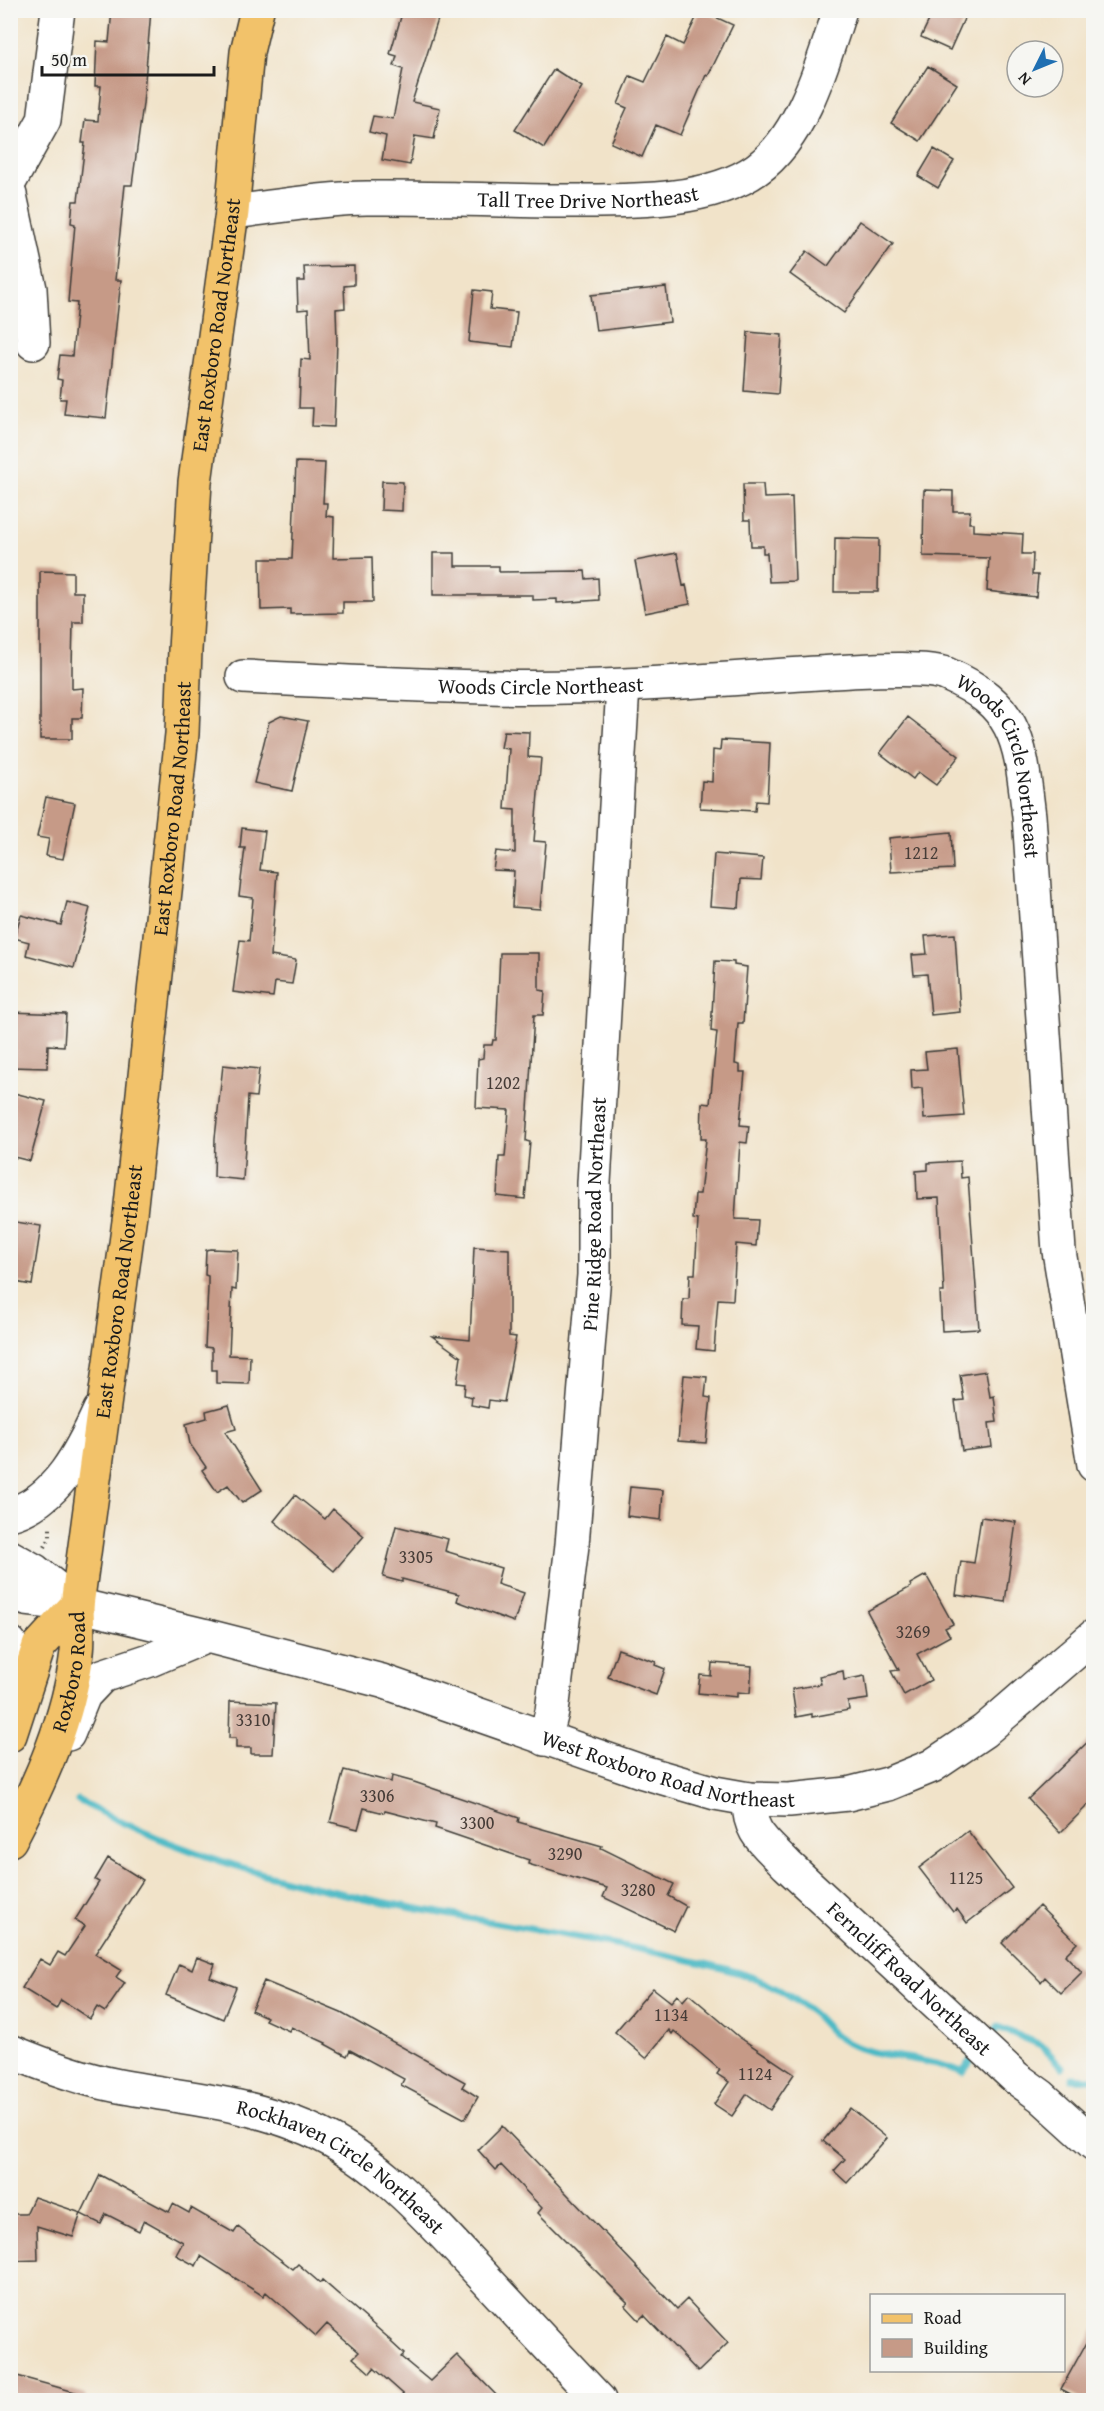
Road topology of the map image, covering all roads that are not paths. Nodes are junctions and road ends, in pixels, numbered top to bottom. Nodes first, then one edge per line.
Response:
1 (58, 10) edge
2 (258, 10) edge
3 (840, 10) edge
4 (10, 180) edge
5 (10, 195) edge
6 (232, 212) junction
7 (33, 343) dead end
8 (243, 677) dead end
9 (623, 686) junction
10 (104, 1403) junction
11 (1094, 1465) edge
12 (10, 1514) edge
13 (26, 1555) edge
14 (10, 1592) edge
15 (76, 1605) junction
16 (207, 1636) junction
17 (1094, 1636) edge
18 (10, 1643) edge
19 (10, 1734) edge
20 (545, 1739) junction
21 (51, 1753) junction
22 (749, 1799) junction
23 (10, 1840) edge
24 (10, 2051) edge
25 (1094, 2144) edge
26 (599, 2400) edge

1 - 4 street
2 - 6 main road, East Roxboro Road Northeast
3 - 6 street, Tall Tree Drive Northeast
5 - 7 street
6 - 10 main road, East Roxboro Road Northeast
8 - 9 street, Woods Circle Northeast
9 - 11 street, Woods Circle Northeast
9 - 20 street, Pine Ridge Road Northeast
10 - 12 street
10 - 15 main road, East Roxboro Road Northeast
13 - 15 street
14 - 15 street, West Roxboro Road Northeast
15 - 16 street, West Roxboro Road Northeast
15 - 19 main road, Roxboro Road
15 - 21 main road, Roxboro Road
16 - 20 street, West Roxboro Road Northeast
16 - 21 street
17 - 22 street, West Roxboro Road Northeast
18 - 19 street
20 - 22 street, West Roxboro Road Northeast
21 - 23 main road, Roxboro Road
22 - 25 street, Ferncliff Road Northeast
24 - 26 street, Rockhaven Circle Northeast

